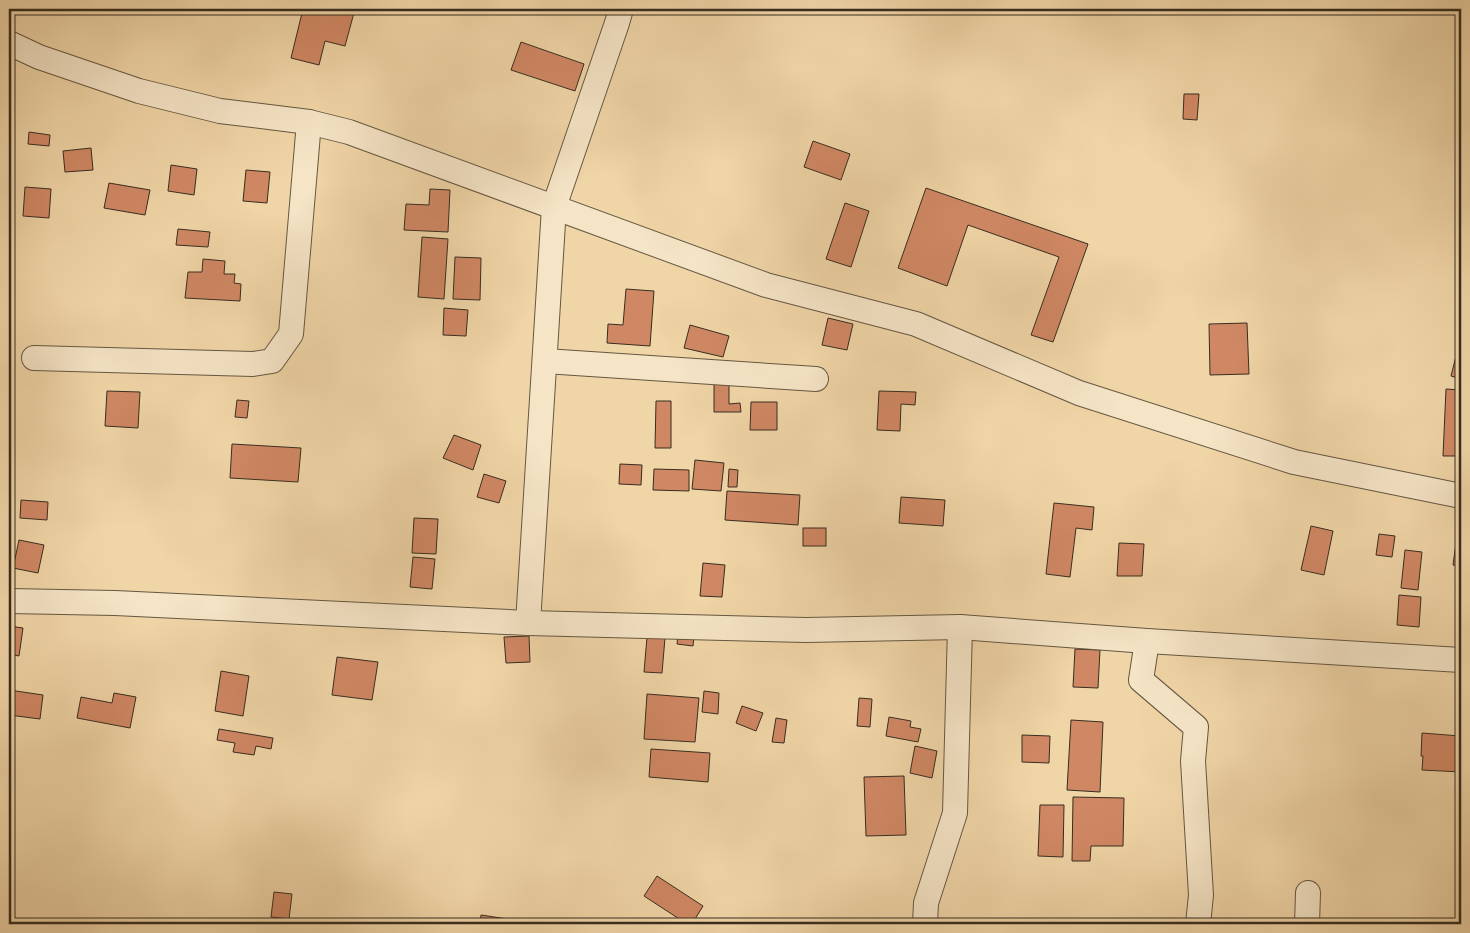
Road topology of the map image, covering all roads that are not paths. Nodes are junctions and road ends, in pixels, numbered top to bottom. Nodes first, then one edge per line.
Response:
1 (621, 9) edge
2 (9, 43) edge
3 (309, 122) junction
4 (554, 207) junction
5 (34, 358) dead end
6 (545, 361) junction
7 (816, 379) dead end
8 (1461, 496) edge
9 (9, 600) edge
10 (528, 622) junction
11 (960, 627) junction
12 (1147, 641) junction
13 (1461, 660) edge
14 (1308, 893) dead end
15 (925, 924) edge
16 (1198, 924) edge
17 (1307, 924) edge

1 - 4 street
2 - 3 street
3 - 4 street
3 - 5 street
4 - 6 street
4 - 8 street
6 - 7 street
6 - 10 street
9 - 10 street
10 - 11 street
11 - 12 street
11 - 15 street
12 - 13 street
12 - 16 street
14 - 17 street

